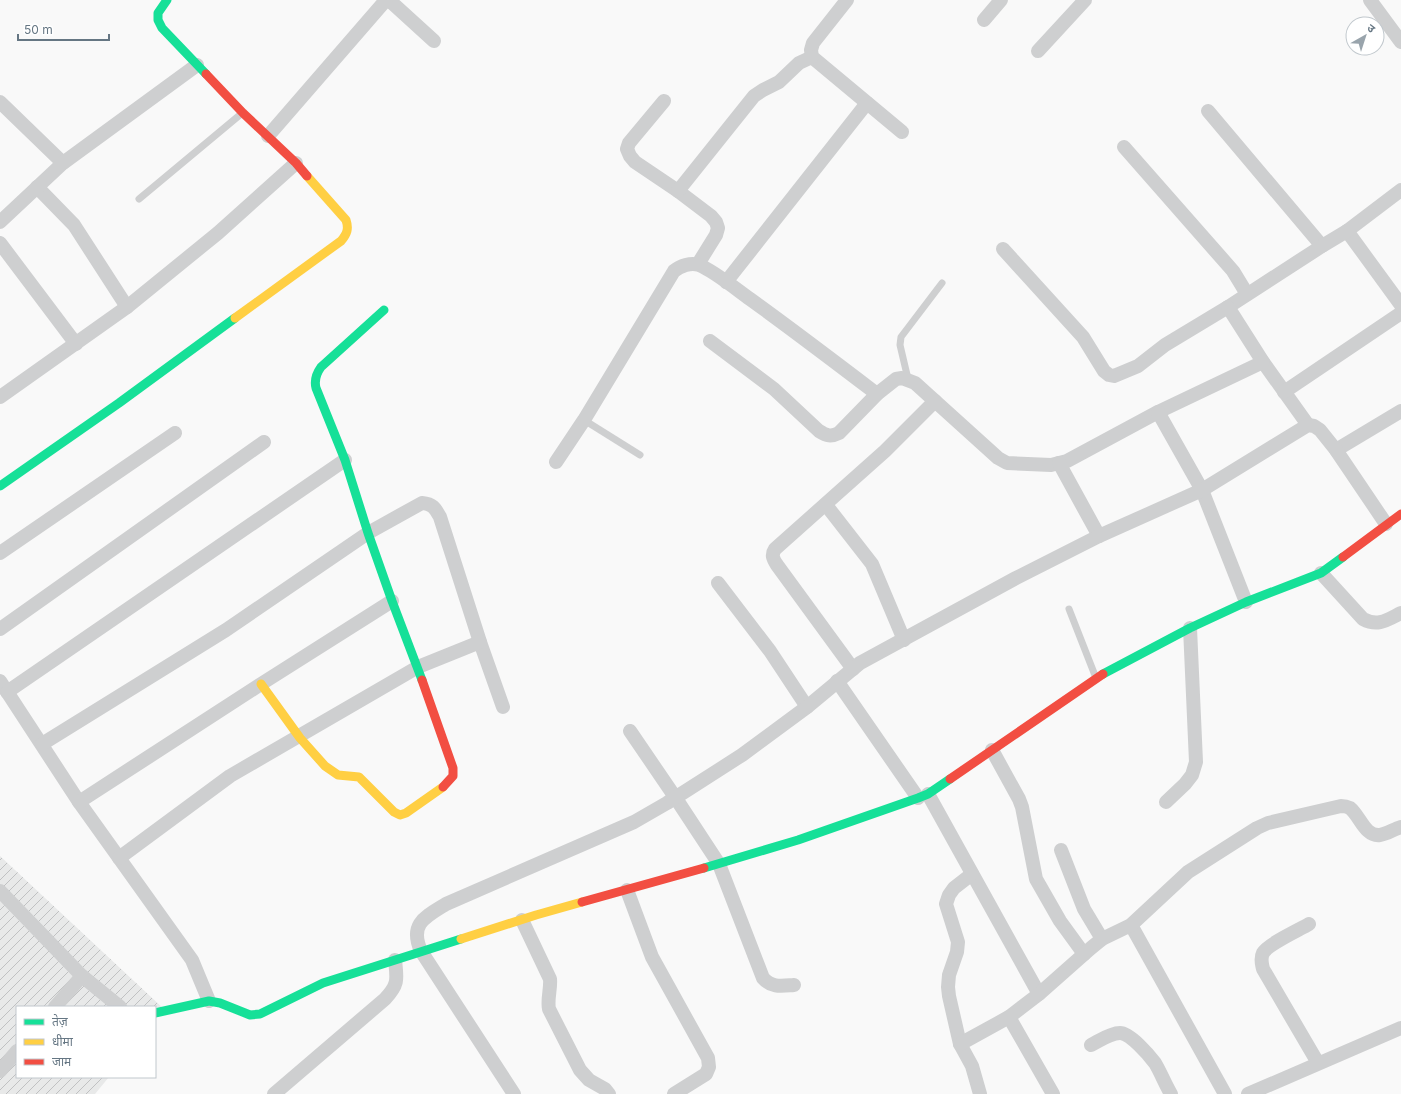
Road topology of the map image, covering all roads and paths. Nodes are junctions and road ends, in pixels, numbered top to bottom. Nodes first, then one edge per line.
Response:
1 (167, 0) edge
2 (386, 0) edge
3 (390, 0) edge
4 (847, 0) edge
5 (1001, 0) edge
6 (1085, 0) edge
7 (1370, 0) edge
8 (984, 20) dead end
9 (434, 41) dead end
10 (1401, 42) edge
11 (1038, 51) dead end
12 (812, 57) junction
13 (197, 65) junction
14 (664, 101) dead end
15 (0, 102) edge
16 (867, 103) junction
17 (1208, 111) dead end
18 (243, 113) junction
19 (902, 132) dead end
20 (268, 136) junction
21 (1124, 147) dead end
22 (63, 163) junction
23 (296, 163) junction
24 (37, 187) junction
25 (1401, 190) edge
26 (678, 191) junction
27 (139, 199) dead end
28 (0, 222) edge
29 (1347, 231) junction
30 (0, 243) edge
31 (1322, 246) junction
32 (1003, 249) dead end
33 (698, 264) junction
34 (726, 282) junction
35 (942, 283) dead end
36 (1247, 294) junction
37 (1401, 305) edge
38 (127, 307) junction
39 (1228, 308) junction
40 (384, 310) dead end
41 (1401, 313) edge
42 (710, 341) dead end
43 (76, 344) junction
44 (1263, 362) junction
45 (908, 379) junction
46 (1284, 392) junction
47 (877, 394) junction
48 (0, 398) edge
49 (935, 401) junction
50 (1401, 411) edge
51 (1158, 412) junction
52 (584, 420) junction
53 (1308, 425) junction
54 (175, 432) dead end
55 (264, 442) dead end
56 (1336, 450) junction
57 (640, 456) dead end
58 (345, 460) junction
59 (556, 462) dead end
60 (1058, 463) junction
61 (0, 486) edge
62 (1202, 490) junction
63 (826, 505) junction
64 (1401, 514) edge
65 (1386, 524) junction
66 (368, 533) junction
67 (1099, 536) junction
68 (0, 553) edge
69 (1321, 573) junction
70 (718, 583) dead end
71 (392, 601) junction
72 (1246, 602) junction
73 (1069, 609) dead end
74 (1401, 614) edge
75 (1190, 628) junction
76 (0, 629) edge
77 (904, 640) junction
78 (480, 642) junction
79 (418, 667) junction
80 (853, 669) junction
81 (1096, 678) junction
82 (837, 681) junction
83 (261, 684) junction
84 (3, 686) edge
85 (807, 707) junction
86 (503, 708) dead end
87 (630, 731) dead end
88 (298, 737) junction
89 (42, 744) junction
90 (992, 750) junction
91 (923, 796) junction
92 (675, 797) junction
93 (79, 802) junction
94 (1166, 802) dead end
95 (1401, 827) edge
96 (1061, 850) dead end
97 (119, 858) junction
98 (718, 864) junction
99 (972, 874) junction
100 (627, 890) junction
101 (0, 891) edge
102 (522, 920) junction
103 (1309, 924) dead end
104 (1131, 925) junction
105 (1102, 939) junction
106 (421, 951) junction
107 (1084, 954) junction
108 (395, 960) junction
109 (82, 976) junction
110 (794, 985) dead end
111 (1039, 994) junction
112 (209, 1001) junction
113 (56, 1006) edge
114 (119, 1006) edge
115 (156, 1013) edge
116 (1009, 1017) junction
117 (1401, 1028) edge
118 (960, 1044) junction
119 (1091, 1045) dead end
120 (16, 1052) edge
121 (1318, 1064) junction
122 (0, 1071) edge
123 (274, 1094) edge
124 (514, 1094) edge
125 (610, 1094) edge
126 (674, 1094) edge
127 (980, 1094) edge
128 (1053, 1094) edge
129 (1170, 1094) edge
130 (1225, 1094) edge
131 (1248, 1094) edge

1 - 13 street
2 - 20 street
3 - 9 street
4 - 12 street
5 - 8 street
6 - 11 street
7 - 10 street
12 - 16 street
12 - 26 street
13 - 18 street
13 - 22 street
14 - 26 street
15 - 22 street
16 - 19 street
16 - 34 street
17 - 31 street
18 - 20 street
18 - 27 lane
20 - 23 street
21 - 36 street
22 - 24 street
23 - 38 street
23 - 61 street
24 - 28 street
24 - 38 street
25 - 29 street
26 - 33 street
29 - 31 street
29 - 37 street
30 - 43 street
31 - 36 street
32 - 39 street
33 - 34 street
33 - 52 street
34 - 47 street
35 - 45 lane
36 - 39 street
38 - 43 street
39 - 44 street
40 - 58 street
41 - 46 street
42 - 47 street
43 - 48 street
44 - 46 street
44 - 51 street
45 - 47 street
45 - 49 street
46 - 53 street
49 - 60 street
49 - 63 street
50 - 56 street
51 - 60 street
51 - 62 street
52 - 57 lane
52 - 59 street
53 - 56 street
53 - 62 street
54 - 68 street
55 - 76 street
56 - 65 street
58 - 66 street
58 - 84 street
60 - 67 street
62 - 67 street
62 - 72 street
63 - 77 street
63 - 80 street
64 - 65 street
65 - 69 street
66 - 71 street
66 - 78 street
66 - 89 street
67 - 77 street
69 - 72 street
69 - 74 street
70 - 85 street
71 - 79 street
71 - 83 street
72 - 75 street
73 - 81 lane
75 - 81 street
75 - 94 street
77 - 80 street
78 - 79 street
78 - 86 street
79 - 88 street
79 - 88 street
80 - 82 street
81 - 90 street
82 - 85 street
82 - 91 street
83 - 88 street
83 - 93 street
84 - 89 street
85 - 92 street
87 - 92 street
88 - 97 street
89 - 93 street
90 - 91 street
90 - 107 street
91 - 98 street
91 - 99 street
92 - 98 street
92 - 106 street
93 - 97 street
95 - 104 street
96 - 105 street
97 - 112 street
98 - 100 street
98 - 110 street
99 - 111 street
99 - 118 street
100 - 102 street
100 - 126 street
101 - 109 street
102 - 106 street
102 - 125 street
103 - 121 street
104 - 105 street
104 - 130 street
105 - 107 street
106 - 108 street
106 - 124 street
107 - 111 street
108 - 112 street
108 - 123 street
109 - 113 street
109 - 114 street
111 - 116 street
112 - 115 street
116 - 118 street
116 - 128 street
117 - 121 street
118 - 127 street
119 - 129 street
120 - 122 street
121 - 131 street

